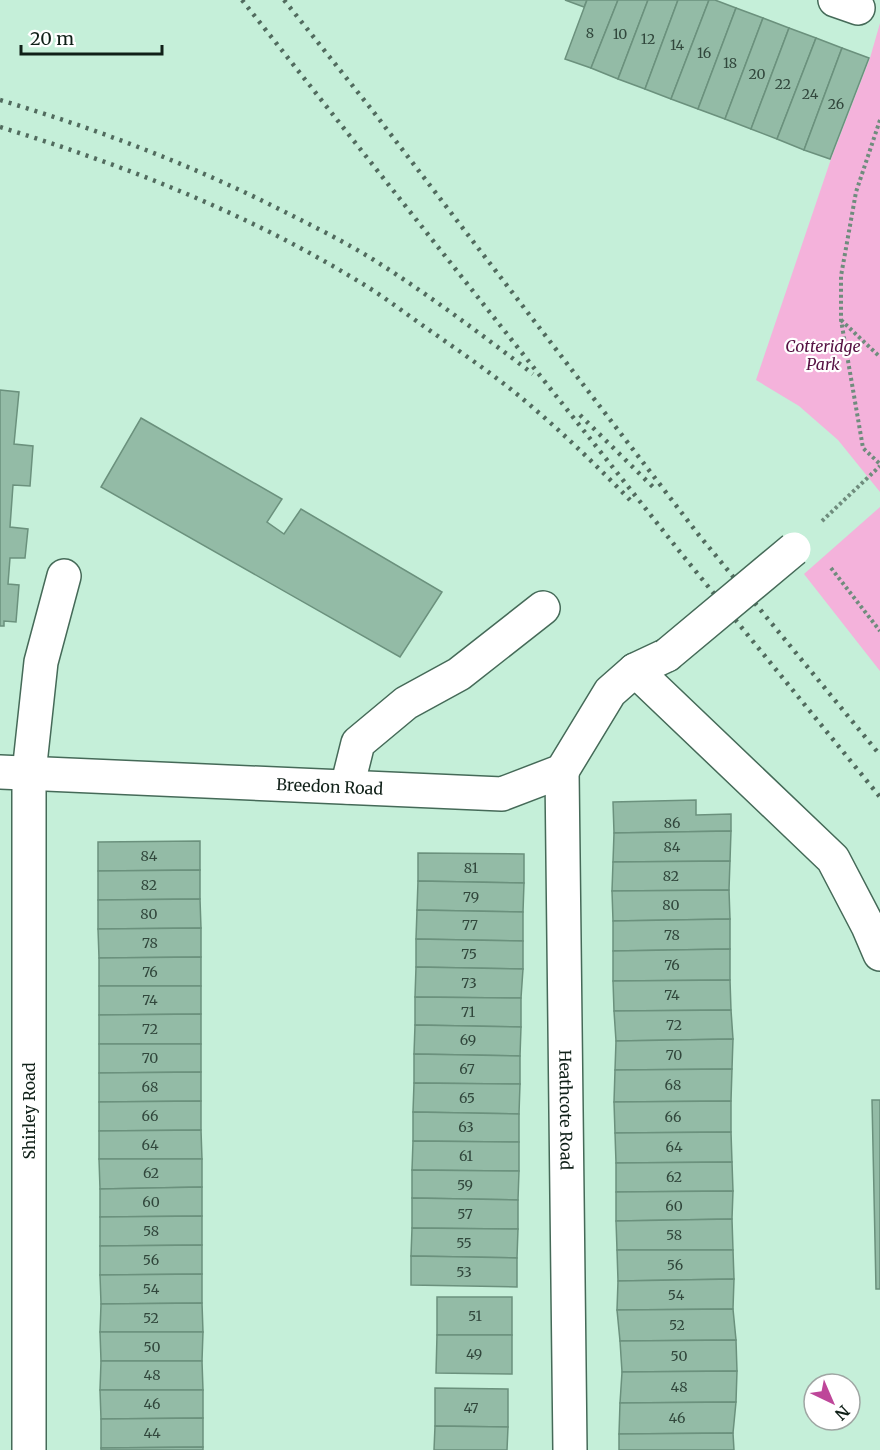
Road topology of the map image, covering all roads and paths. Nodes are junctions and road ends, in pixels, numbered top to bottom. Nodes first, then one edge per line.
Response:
1 (880, 120) edge
2 (841, 320) junction
3 (880, 357) edge
4 (880, 465) edge
5 (801, 543) junction
6 (64, 576) dead end
7 (543, 608) dead end
8 (880, 631) edge
9 (634, 670) junction
10 (562, 771) junction
11 (14, 772) edge
12 (347, 787) junction
13 (880, 954) edge
14 (29, 1450) edge
15 (570, 1450) edge

1 - 2 path
2 - 3 path
2 - 4 path
4 - 5 path
5 - 8 path
5 - 9 street, bridge
6 - 11 street, Shirley Road
7 - 12 street
9 - 10 street
9 - 13 street
10 - 12 street, Breedon Road
10 - 15 street, Heathcote Road
11 - 12 street, Breedon Road
11 - 14 street, Shirley Road

